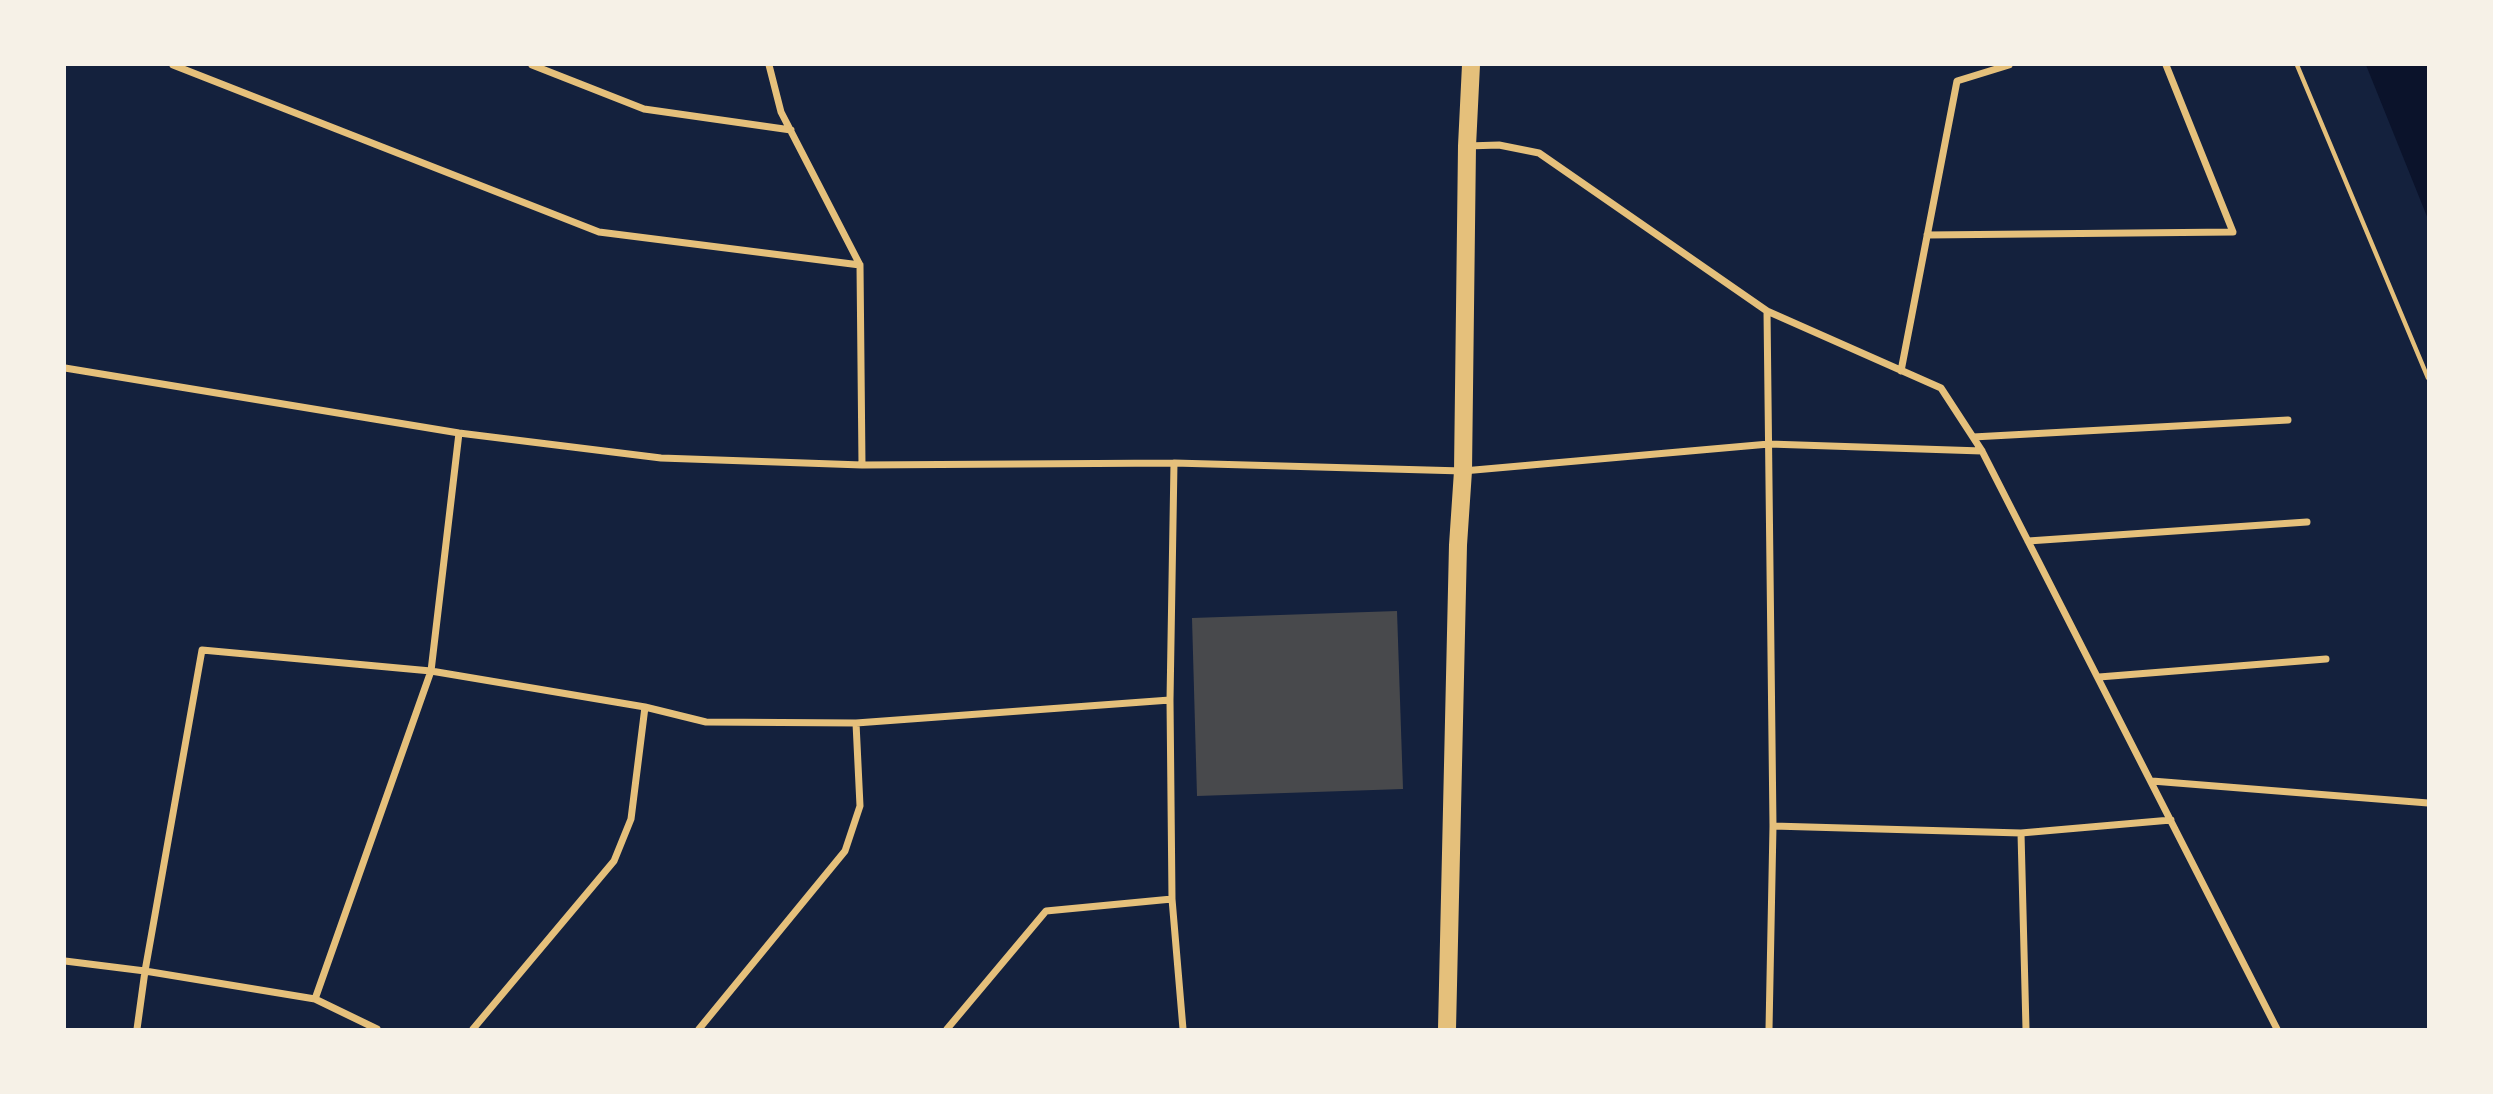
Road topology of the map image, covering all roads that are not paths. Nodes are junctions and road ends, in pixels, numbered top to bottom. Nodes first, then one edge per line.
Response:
1 (173, 65) edge
2 (533, 65) edge
3 (769, 65) edge
4 (1471, 65) edge
5 (2009, 65) edge
6 (2166, 65) edge
7 (790, 130) junction
8 (1467, 146) junction
9 (1927, 234) junction
10 (860, 265) junction
11 (1767, 311) junction
12 (65, 368) edge
13 (1901, 371) junction
14 (2288, 420) dead end
15 (458, 433) junction
16 (1973, 437) junction
17 (1769, 444) junction
18 (1982, 451) junction
19 (1174, 463) junction
20 (862, 465) junction
21 (1463, 471) junction
22 (2307, 522) dead end
23 (2028, 541) junction
24 (2326, 659) dead end
25 (431, 671) junction
26 (2099, 677) junction
27 (1170, 700) junction
28 (645, 707) junction
29 (856, 723) junction
30 (2152, 781) junction
31 (2428, 803) edge
32 (2171, 820) junction
33 (1773, 826) junction
34 (2021, 833) junction
35 (1172, 899) junction
36 (65, 961) edge
37 (145, 971) junction
38 (315, 999) junction
39 (137, 1029) edge
40 (377, 1029) edge
41 (473, 1029) edge
42 (699, 1029) edge
43 (947, 1029) edge
44 (1183, 1029) edge
45 (1447, 1029) edge
46 (1769, 1029) edge
47 (2026, 1029) edge
48 (2277, 1029) edge

1 - 10 street
2 - 7 street
3 - 7 street
4 - 8 main road
5 - 9 street
6 - 9 street
7 - 10 street
8 - 11 street
8 - 21 main road
9 - 13 street
10 - 20 street
11 - 13 street
11 - 17 street
12 - 15 street
13 - 16 street
14 - 16 street
15 - 20 street
15 - 25 street
16 - 18 street
17 - 18 street
17 - 21 street
17 - 33 street
18 - 23 street
19 - 20 street
19 - 21 street
19 - 27 street
21 - 45 main road
22 - 23 street
23 - 26 street
24 - 26 street
25 - 28 street
25 - 37 street
25 - 38 street
26 - 30 street
27 - 29 street
27 - 35 street
28 - 29 street
28 - 41 street
29 - 42 street
30 - 31 street
30 - 32 street
32 - 34 street
32 - 48 street
33 - 34 street
33 - 46 street
34 - 47 street
35 - 43 street
35 - 44 street
36 - 37 street
37 - 38 street
37 - 39 street
38 - 40 street

